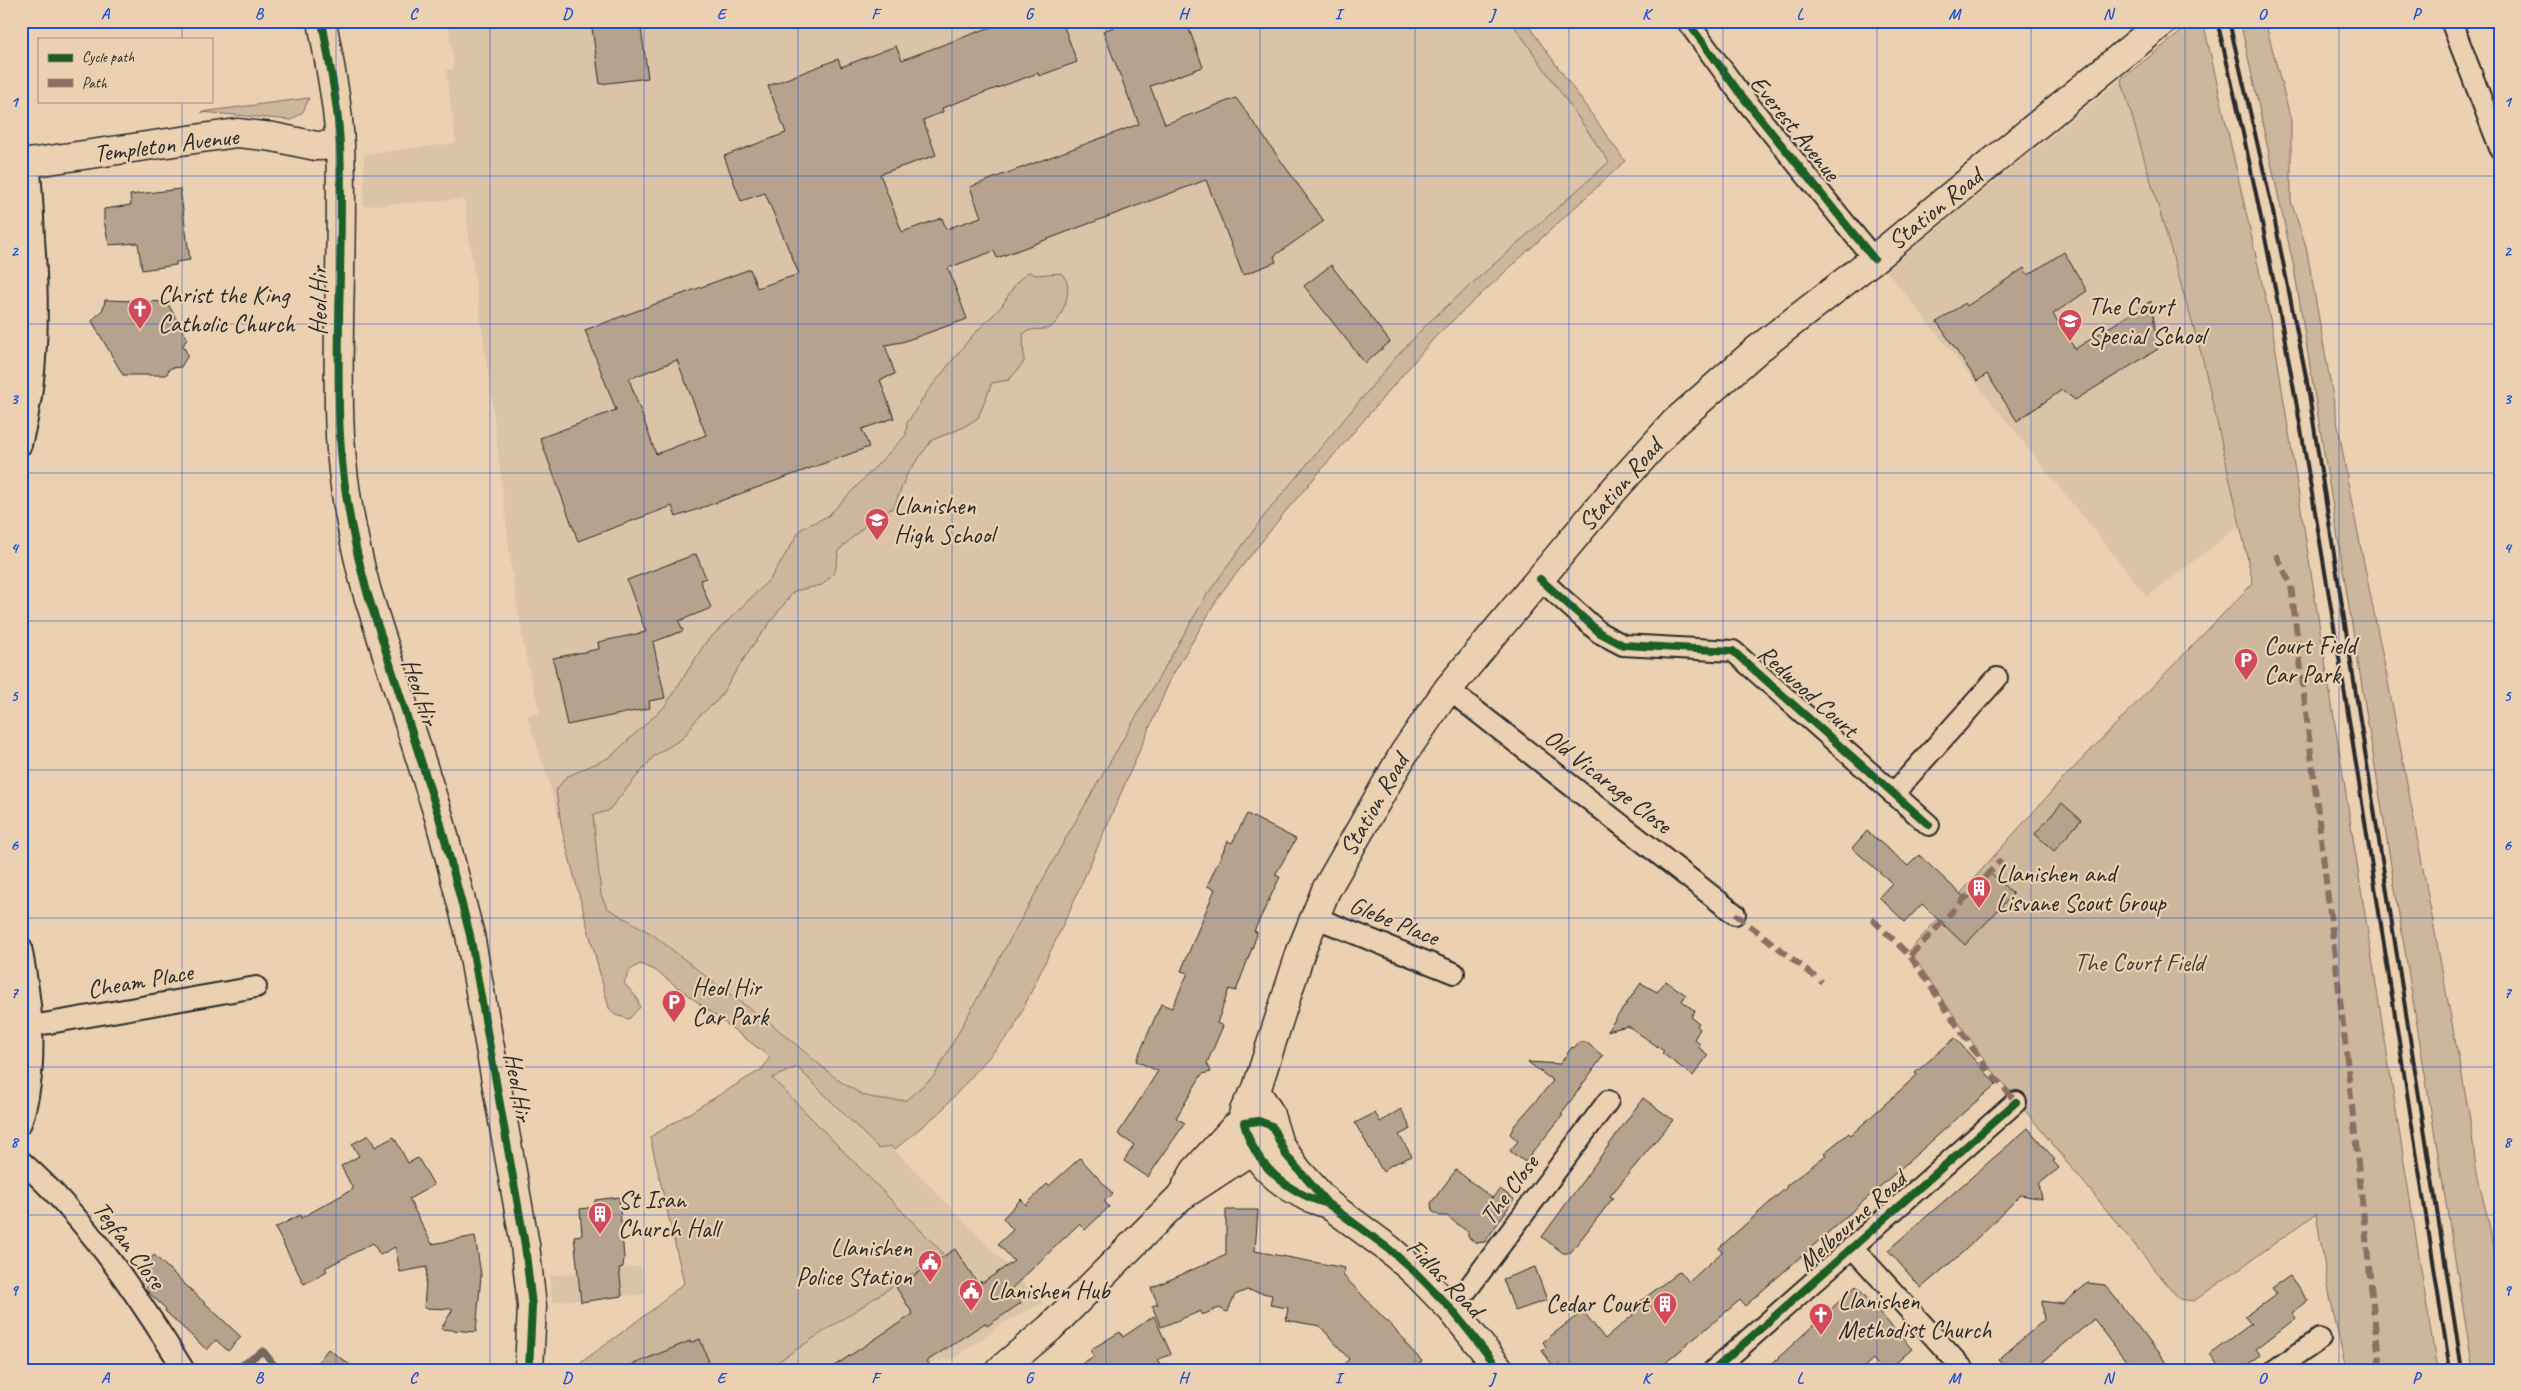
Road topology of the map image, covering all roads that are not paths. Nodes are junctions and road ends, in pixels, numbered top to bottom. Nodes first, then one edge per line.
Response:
1 (322, 21) edge
2 (1687, 21) edge
3 (2164, 21) edge
4 (2451, 21) edge
5 (340, 145) junction
6 (2500, 148) edge
7 (25, 163) edge
8 (1874, 258) junction
9 (21, 445) edge
10 (1540, 578) junction
11 (1997, 678) dead end
12 (1448, 690) junction
13 (1893, 794) junction
14 (1929, 825) dead end
15 (1735, 914) dead end
16 (1314, 917) junction
17 (21, 947) edge
18 (1454, 973) dead end
19 (256, 987) dead end
20 (32, 1026) junction
21 (1256, 1091) junction
22 (1608, 1101) dead end
23 (2016, 1102) dead end
24 (21, 1123) edge
25 (1272, 1126) junction
26 (1248, 1136) junction
27 (21, 1161) edge
28 (1328, 1204) junction
29 (1852, 1247) junction
30 (1452, 1310) junction
31 (2320, 1339) dead end
32 (184, 1370) edge
33 (529, 1370) edge
34 (1000, 1370) edge
35 (1500, 1370) edge
36 (1714, 1370) edge
37 (1964, 1370) edge
38 (2275, 1370) edge

1 - 5 street, Heol Hir
2 - 8 street, Everest Avenue
3 - 8 street, Station Road
4 - 6 street
5 - 7 street, Templeton Avenue
5 - 33 street, Heol Hir
7 - 9 street
8 - 10 street, Station Road
10 - 12 street, Station Road
10 - 13 street, Redwood Court
11 - 13 street
12 - 15 street, Old Vicarage Close
12 - 16 street, Station Road
13 - 14 street, Redwood Court
16 - 18 street, Glebe Place
16 - 21 street, Station Road
17 - 20 street
19 - 20 street, Cheam Place
20 - 24 street
21 - 25 street, Fidlas Road
21 - 26 street
22 - 30 street, The Close
23 - 29 street, Melbourne Road
25 - 26 street
25 - 28 street, Fidlas Road
26 - 28 street, Fidlas Road
26 - 34 street
27 - 32 street, Tegfan Close
28 - 30 street, Fidlas Road
29 - 36 street, Melbourne Road
29 - 37 street
30 - 35 street, Fidlas Road
31 - 38 street

